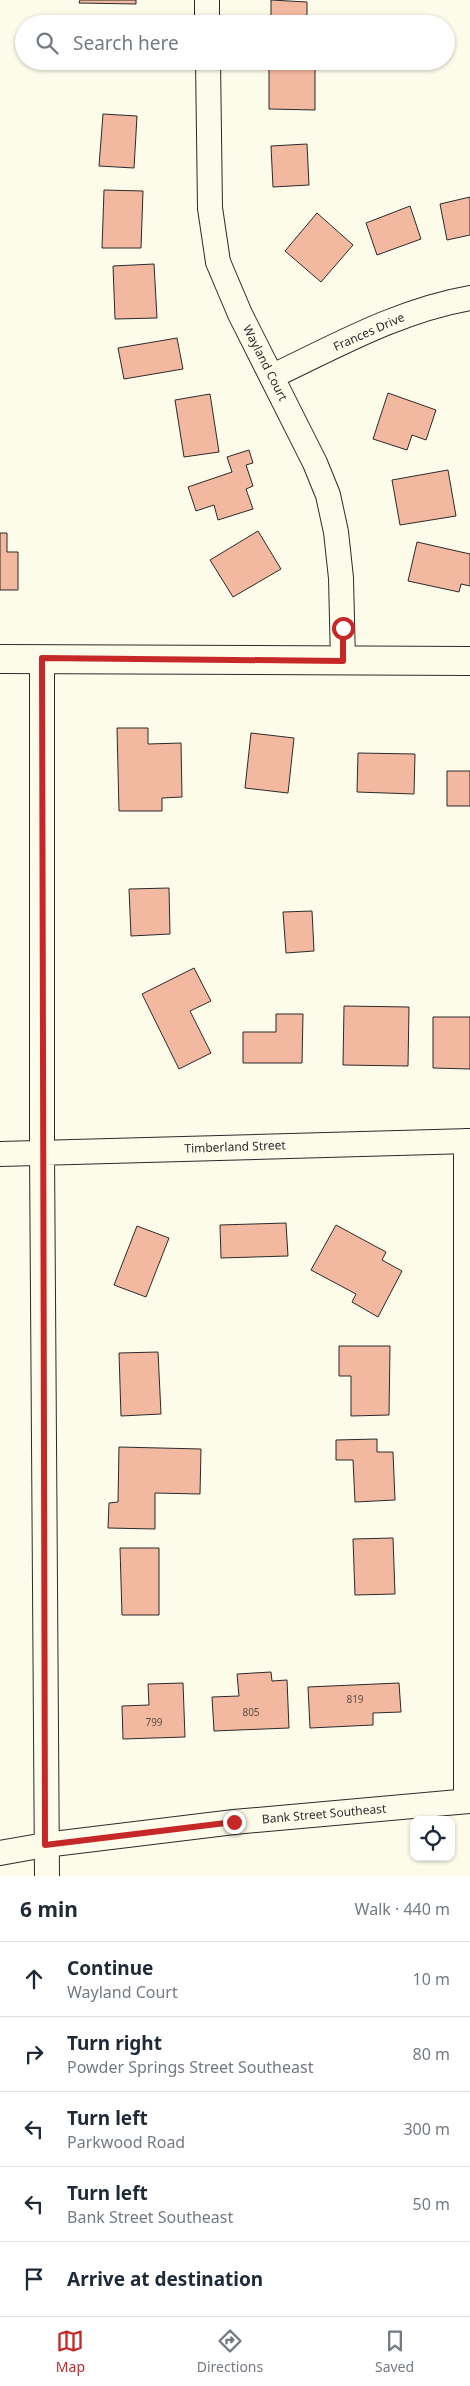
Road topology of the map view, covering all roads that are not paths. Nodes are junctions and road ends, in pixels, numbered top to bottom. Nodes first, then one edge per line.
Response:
1 (207, 0) edge
2 (207, 15) edge
3 (208, 70) edge
4 (470, 298) edge
5 (272, 376) junction
6 (42, 658) junction
7 (0, 659) edge
8 (343, 661) junction
9 (470, 661) edge
10 (468, 1141) edge
11 (42, 1152) junction
12 (0, 1154) edge
13 (468, 1801) edge
14 (45, 1845) junction
15 (0, 1853) edge
16 (47, 1876) edge

1 - 2 street
3 - 5 street, Wayland Court
4 - 5 street, Frances Drive
5 - 8 street, Wayland Court
6 - 7 street
6 - 8 street
6 - 11 street
8 - 9 street
10 - 11 street, Timberland Street
10 - 13 street
11 - 12 street, Timberland Street
11 - 14 street
13 - 14 street, Bank Street Southeast
14 - 15 street, Bank Street Southeast
14 - 16 street

